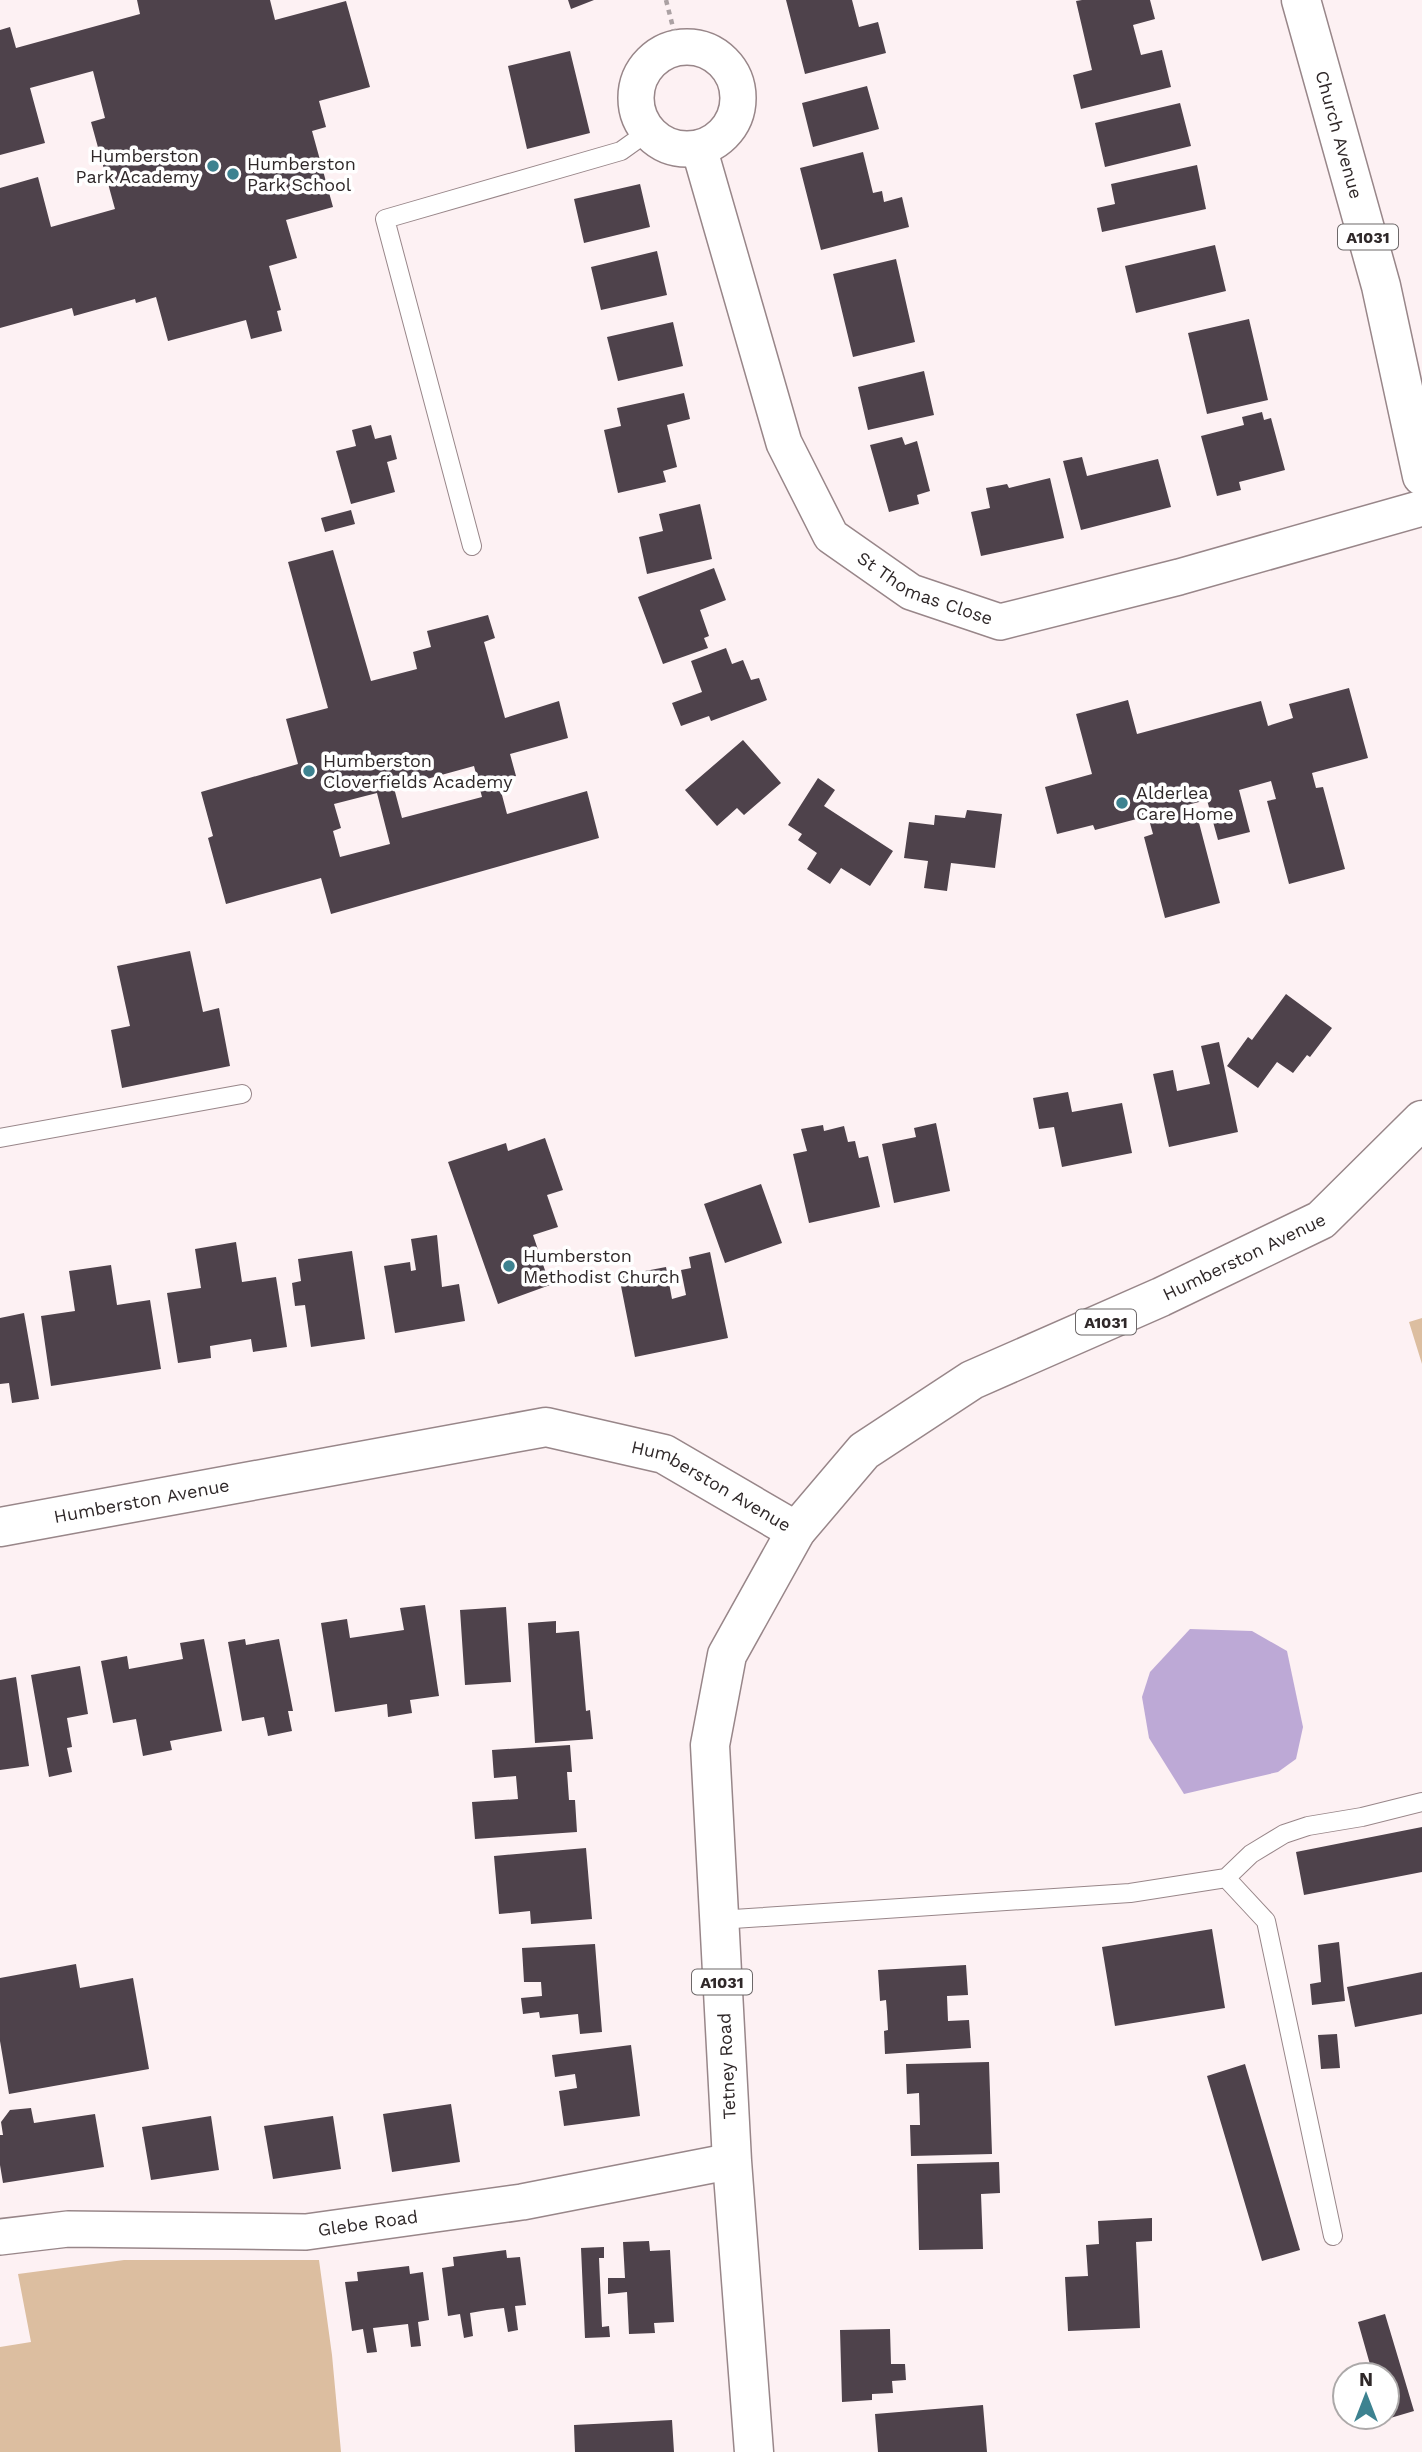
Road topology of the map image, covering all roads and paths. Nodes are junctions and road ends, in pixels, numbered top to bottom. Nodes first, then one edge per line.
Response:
1 (666, 0) edge
2 (1301, 0) edge
3 (678, 47) junction
4 (649, 131) junction
5 (699, 148) junction
6 (1422, 476) edge
7 (1422, 508) edge
8 (472, 546) dead end
9 (242, 1094) dead end
10 (1422, 1121) edge
11 (0, 1138) edge
12 (0, 1527) edge
13 (796, 1531) junction
14 (1422, 1802) edge
15 (1226, 1878) junction
16 (718, 1920) junction
17 (732, 2161) junction
18 (0, 2236) edge
19 (1333, 2236) dead end
20 (754, 2452) edge

1 - 3 path
2 - 6 main road, Church Avenue / A1031
3 - 4 street
3 - 5 street
4 - 5 street
4 - 8 lane
5 - 7 street, St Thomas Close
9 - 11 lane
10 - 13 main road, Humberston Avenue / A1031
12 - 13 main road, Humberston Avenue
13 - 16 main road, Tetney Road / A1031
14 - 15 lane
15 - 16 lane
15 - 19 lane
16 - 17 main road, Tetney Road / A1031
17 - 18 street, Glebe Road
17 - 20 main road, Tetney Road / A1031

